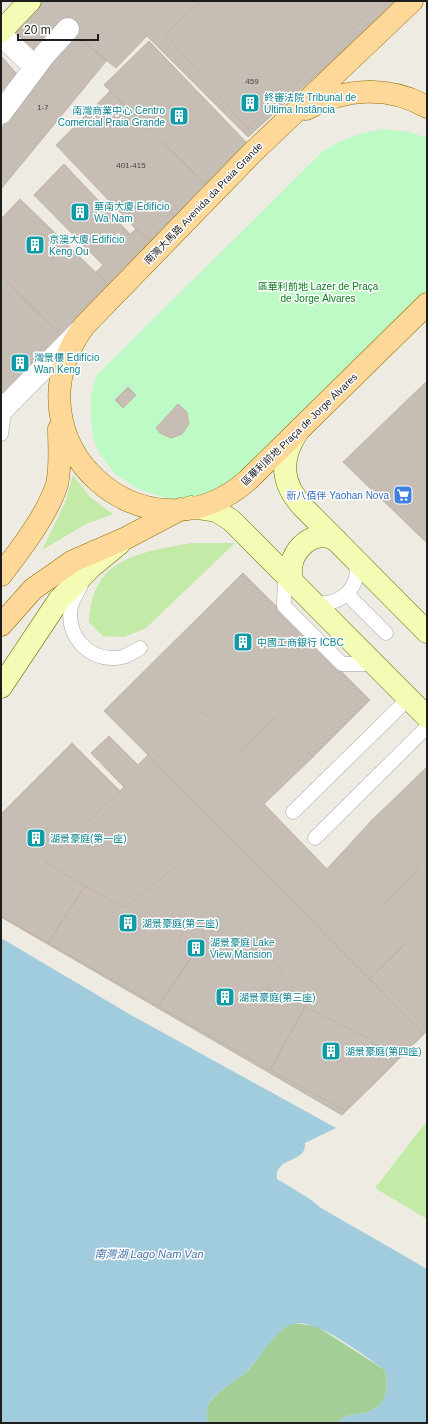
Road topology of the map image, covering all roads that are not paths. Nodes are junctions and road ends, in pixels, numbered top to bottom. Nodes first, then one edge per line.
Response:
1 (30, 1) edge
2 (412, 1) edge
3 (68, 29) dead end
4 (1, 31) edge
5 (1, 35) edge
6 (35, 67) junction
7 (427, 107) edge
8 (1, 113) edge
9 (284, 122) junction
10 (427, 304) edge
11 (90, 319) junction
12 (59, 406) junction
13 (1, 412) edge
14 (298, 431) junction
15 (1, 434) edge
16 (187, 508) junction
17 (126, 538) junction
18 (336, 540) junction
19 (354, 558) junction
20 (91, 567) junction
21 (1, 575) edge
22 (289, 578) junction
23 (347, 594) junction
24 (311, 600) junction
25 (1, 626) edge
26 (427, 632) edge
27 (386, 633) dead end
28 (140, 648) dead end
29 (374, 664) junction
30 (1, 687) edge
31 (408, 698) junction
32 (427, 717) edge
33 (427, 727) edge
34 (293, 812) dead end
35 (315, 838) dead end

1 - 4 street
2 - 9 main road, 南灣大馬路 Avenida da Praia Grande
3 - 6 street
5 - 6 street
6 - 8 street
7 - 9 main road
9 - 11 main road, 南灣大馬路 Avenida da Praia Grande
10 - 14 main road, 區華利前地 Praça de Jorge Álvares
11 - 12 main road, 區華利前地 Praça de Jorge Álvares
11 - 13 street, 南灣大馬路 Avenida da Praia Grande
12 - 16 main road, 區華利前地 Praça de Jorge Álvares
12 - 21 main road
13 - 15 lane
14 - 16 main road, 區華利前地 Praça de Jorge Álvares
14 - 18 street
16 - 17 main road
16 - 22 street
17 - 20 street
17 - 25 main road
18 - 19 street
18 - 22 street
19 - 23 lane
19 - 26 street
20 - 28 lane
20 - 30 street
22 - 24 street
22 - 29 lane
23 - 24 lane
23 - 27 lane
24 - 29 street
29 - 31 street
31 - 32 street
31 - 34 lane
33 - 35 lane

